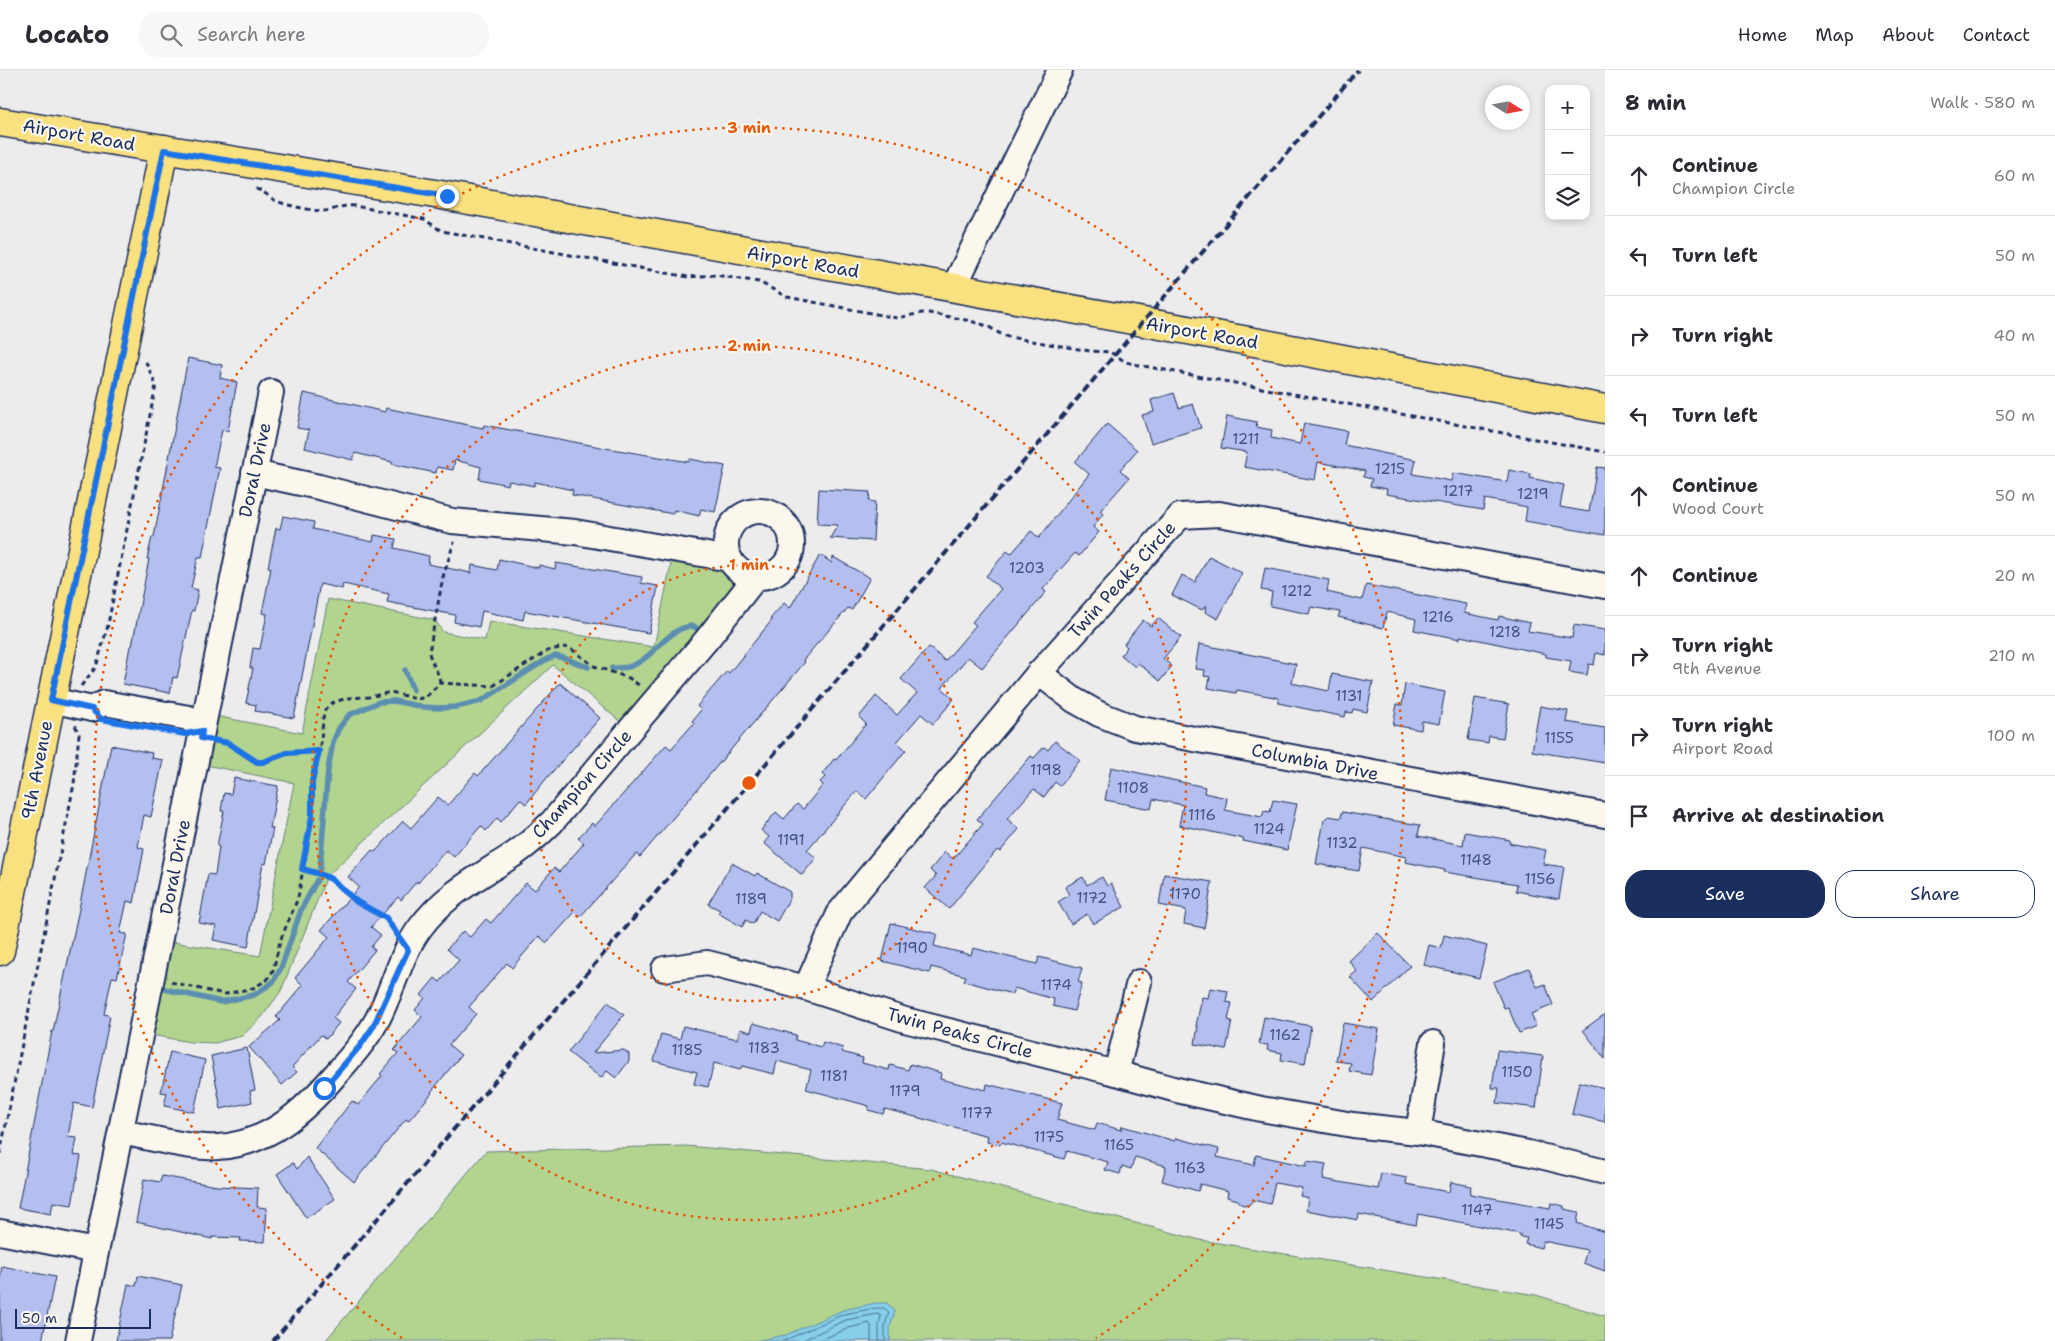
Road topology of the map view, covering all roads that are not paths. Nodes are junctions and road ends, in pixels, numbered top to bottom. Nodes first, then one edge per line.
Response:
1 (1060, 70) edge
2 (0, 122) edge
3 (164, 150) junction
4 (953, 289) junction
5 (271, 392) dead end
6 (1605, 409) edge
7 (254, 473) junction
8 (730, 559) junction
9 (756, 577) junction
10 (1605, 586) edge
11 (1039, 673) junction
12 (51, 700) junction
13 (201, 735) junction
14 (1605, 815) edge
15 (0, 951) edge
16 (664, 969) dead end
17 (1139, 982) dead end
18 (806, 988) junction
19 (1433, 1044) dead end
20 (1116, 1073) junction
21 (121, 1132) junction
22 (1418, 1132) junction
23 (1605, 1172) edge
24 (0, 1232) edge
25 (96, 1251) junction
26 (78, 1341) edge

1 - 4 street
2 - 3 main road, Airport Road
3 - 4 main road, Airport Road
3 - 12 main road, 9th Avenue
4 - 6 main road, Airport Road
5 - 7 street, Doral Drive
7 - 8 street
7 - 13 street, Doral Drive
8 - 9 street
8 - 9 street
9 - 21 street, Champion Circle
10 - 11 street, Twin Peaks Circle
11 - 14 street, Columbia Drive
11 - 18 street, Twin Peaks Circle
12 - 13 street
12 - 15 main road, 9th Avenue
13 - 21 street, Doral Drive
16 - 18 street, Twin Peaks Circle
17 - 20 street
18 - 20 street, Twin Peaks Circle
19 - 22 street
20 - 22 street, Twin Peaks Circle
21 - 25 street, Doral Drive
22 - 23 street, Twin Peaks Circle
24 - 25 street
25 - 26 street, Doral Drive

